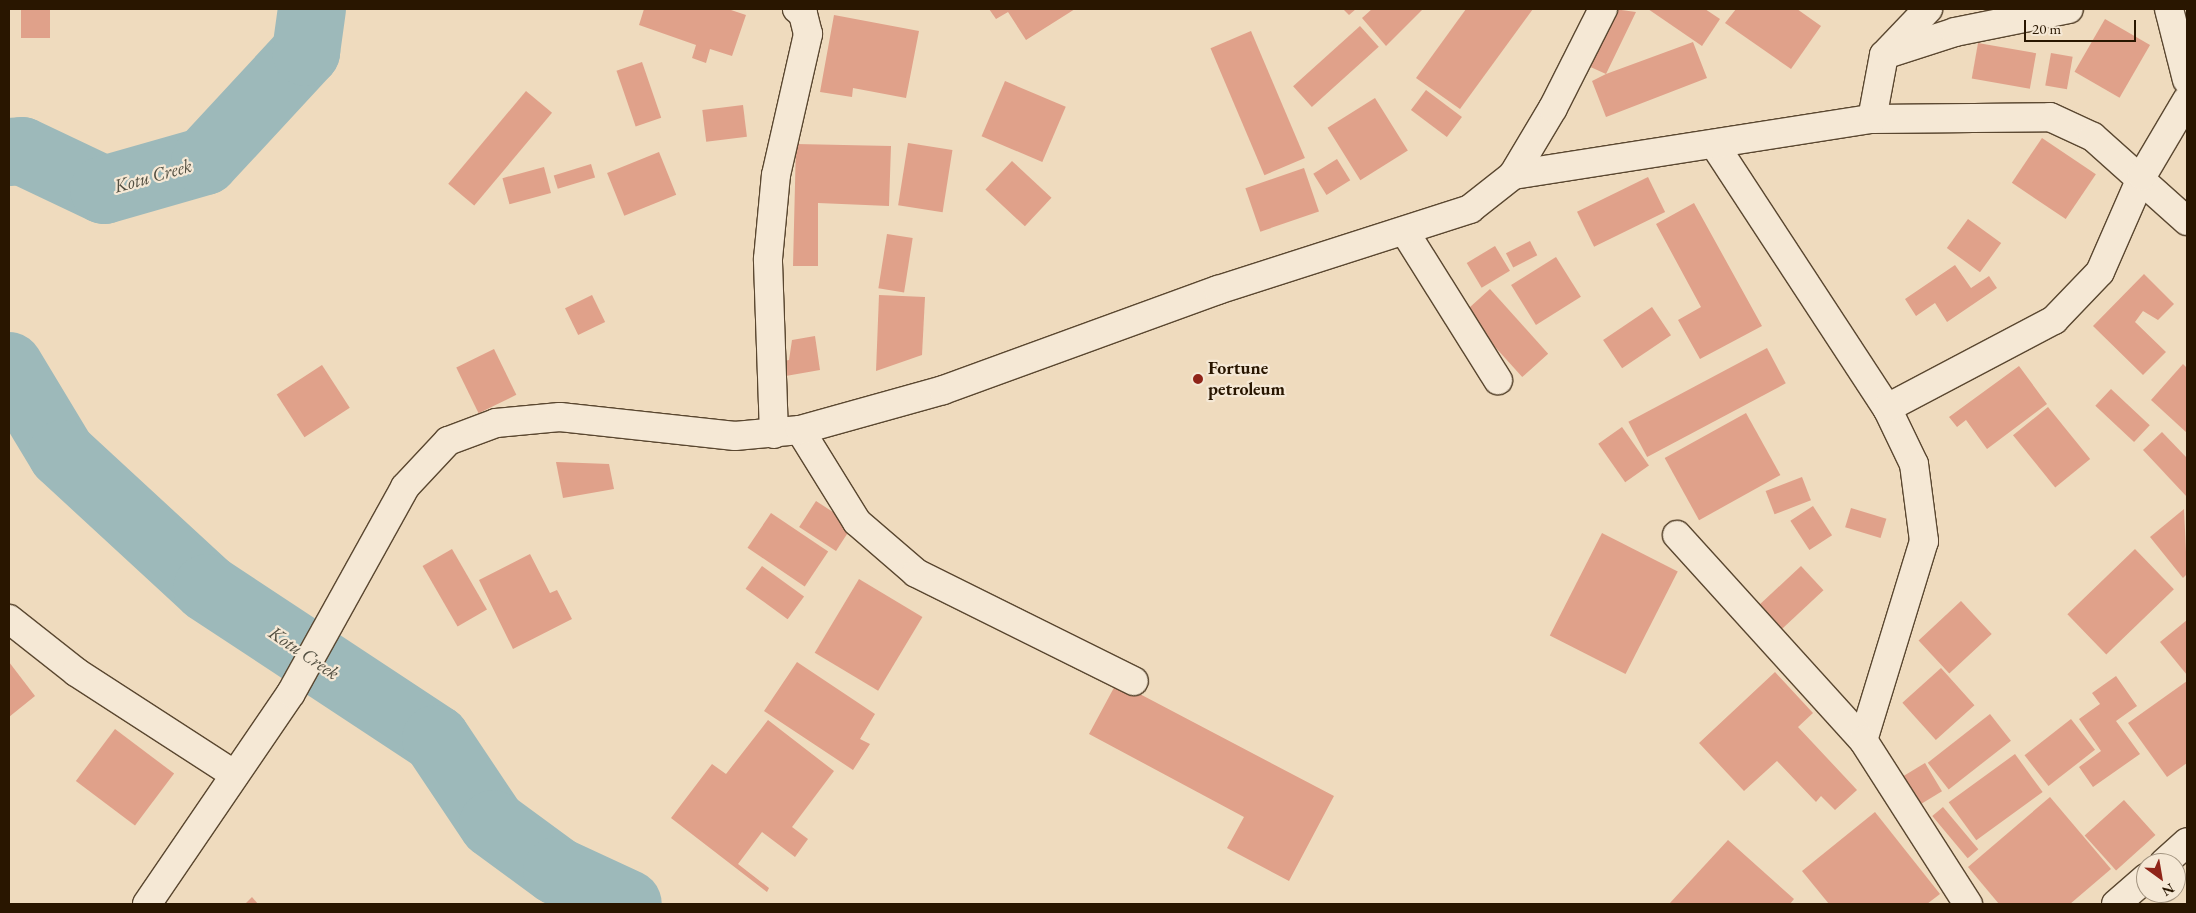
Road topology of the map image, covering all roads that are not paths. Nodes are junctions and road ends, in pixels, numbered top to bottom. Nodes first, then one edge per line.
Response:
1 (797, 9) edge
2 (1603, 9) edge
3 (1928, 9) edge
4 (2068, 9) edge
5 (2169, 9) edge
6 (1884, 55) junction
7 (2187, 80) edge
8 (2187, 100) edge
9 (1872, 119) junction
10 (1716, 147) junction
11 (1513, 175) junction
12 (2142, 176) junction
13 (2187, 221) edge
14 (1405, 232) junction
15 (1498, 380) dead end
16 (1887, 408) junction
17 (787, 432) junction
18 (1677, 535) dead end
19 (9, 619) edge
20 (1134, 681) dead end
21 (1863, 740) junction
22 (235, 775) junction
23 (2187, 842) edge
24 (2175, 853) edge
25 (2136, 887) edge
26 (147, 904) edge
27 (1968, 904) edge
28 (2116, 904) edge

1 - 17 street
2 - 11 street
3 - 6 street
4 - 6 street
5 - 7 street
6 - 9 street
8 - 12 street
9 - 10 street
9 - 12 street
10 - 11 street
10 - 16 street
11 - 14 street
12 - 13 street
12 - 16 street
14 - 15 street
14 - 17 street
16 - 21 street
17 - 20 street
17 - 22 street
18 - 21 street
19 - 22 street
21 - 27 street
22 - 26 street
23 - 24 street
25 - 28 street

